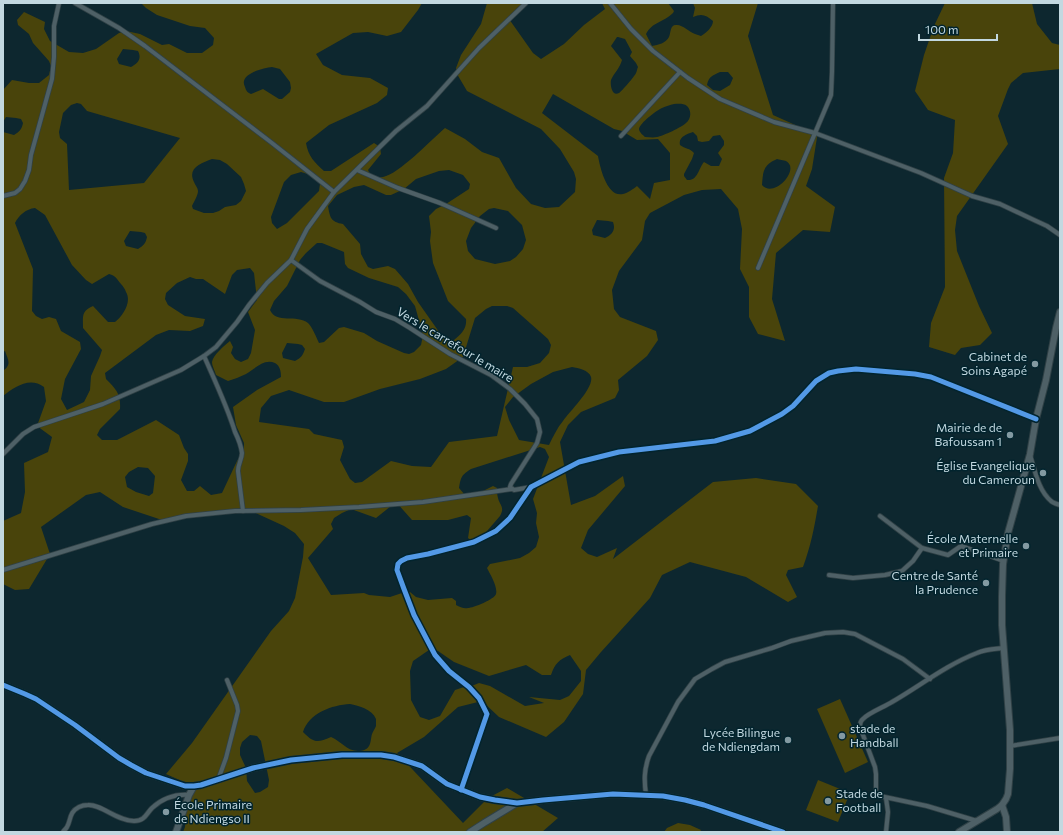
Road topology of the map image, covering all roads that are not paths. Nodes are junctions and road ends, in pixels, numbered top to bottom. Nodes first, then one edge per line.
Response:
1 (59, 3) edge
2 (75, 3) edge
3 (526, 3) edge
4 (610, 3) edge
5 (833, 3) edge
6 (680, 72) junction
7 (815, 133) junction
8 (621, 136) dead end
9 (357, 170) junction
10 (334, 192) junction
11 (3, 196) edge
12 (496, 228) dead end
13 (1060, 236) edge
14 (291, 260) junction
15 (758, 268) dead end
16 (1059, 314) edge
17 (204, 356) junction
18 (1036, 419) junction
19 (3, 454) edge
20 (1030, 454) junction
21 (531, 487) junction
22 (512, 489) junction
23 (1060, 505) edge
24 (243, 511) junction
25 (880, 516) dead end
26 (922, 548) junction
27 (1004, 561) junction
28 (3, 570) edge
29 (829, 575) dead end
30 (1004, 648) junction
31 (930, 679) junction
32 (227, 680) dead end
33 (3, 685) edge
34 (1060, 738) edge
35 (1010, 746) junction
36 (218, 780) junction
37 (194, 786) junction
38 (461, 790) junction
39 (189, 795) junction
40 (646, 795) junction
41 (886, 798) junction
42 (517, 803) junction
43 (1002, 805) junction
44 (978, 821) junction
45 (62, 832) edge
46 (176, 832) edge
47 (470, 832) edge
48 (783, 832) edge
49 (886, 832) edge
50 (959, 832) edge
51 (1007, 832) edge

1 - 11 street
2 - 10 street
3 - 9 street
4 - 6 street
5 - 7 street
6 - 7 street
6 - 8 street
7 - 13 street
7 - 15 street
9 - 10 street
9 - 12 street
10 - 14 street
14 - 17 street
14 - 22 street, Vers le carrefour le maire
16 - 18 street
17 - 19 street
17 - 24 street
18 - 20 street
18 - 21 street
20 - 23 street
20 - 27 street
21 - 22 street
21 - 38 street
22 - 24 street
24 - 28 street
25 - 26 street
26 - 27 street
26 - 29 street
27 - 30 street
30 - 31 street
30 - 35 street
31 - 40 street
31 - 41 street
32 - 36 street
33 - 37 street
34 - 35 street
35 - 43 street
36 - 37 street
36 - 38 street
37 - 39 street
38 - 42 street
39 - 45 street
39 - 46 street
40 - 42 street
40 - 48 street
41 - 44 street
41 - 49 street
42 - 47 street
43 - 44 street
43 - 51 street
44 - 50 street

